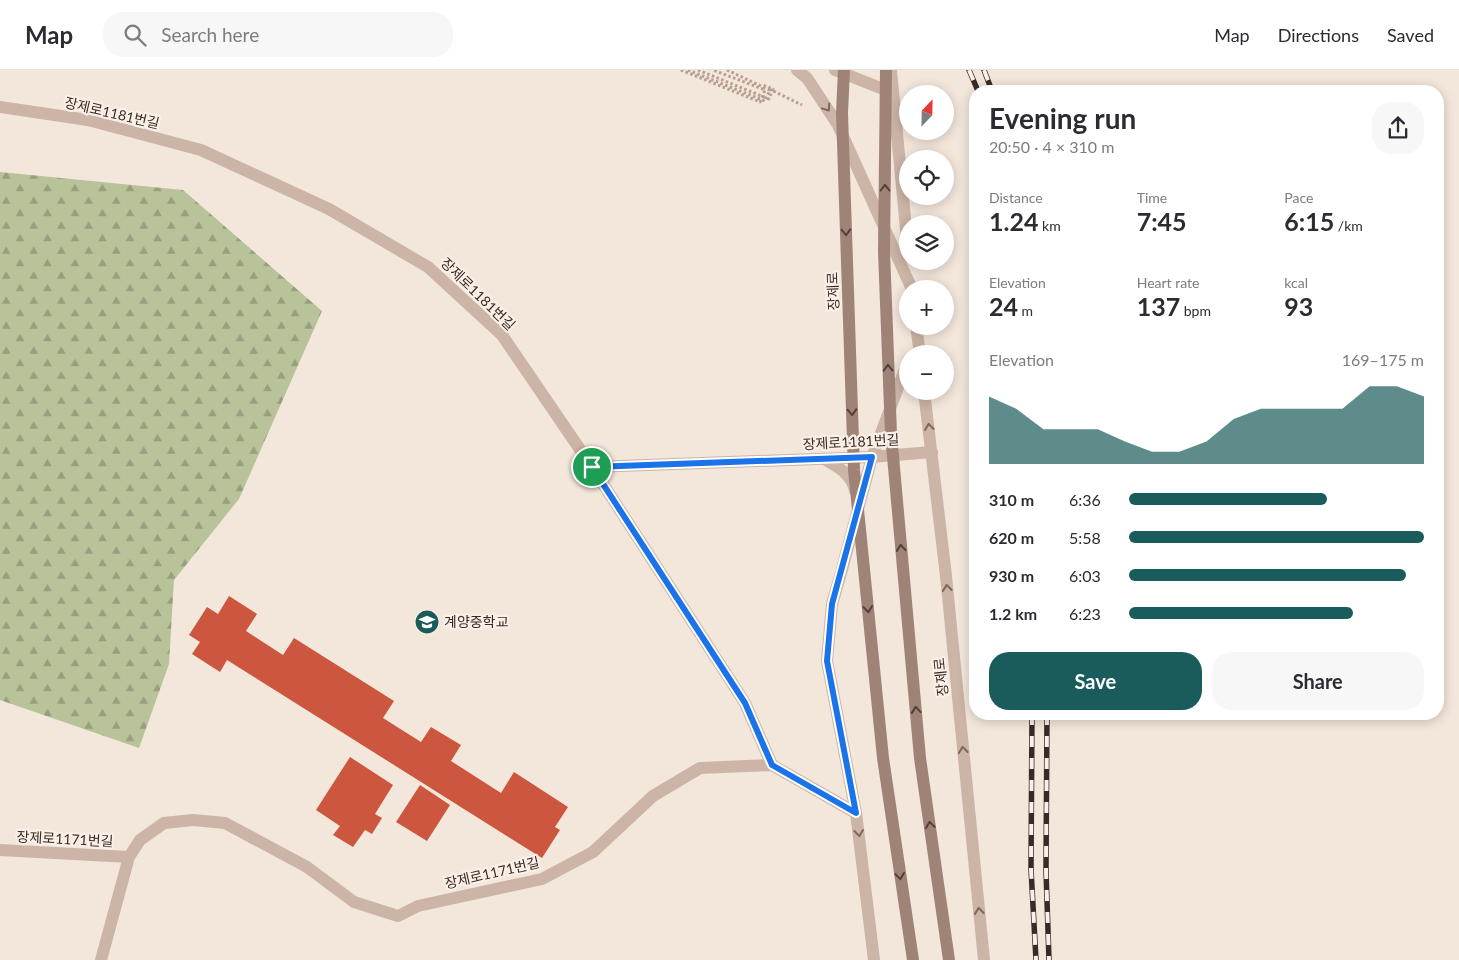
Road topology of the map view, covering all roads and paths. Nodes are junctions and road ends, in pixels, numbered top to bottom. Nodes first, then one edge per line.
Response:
1 (681, 70) edge
2 (688, 70) edge
3 (698, 70) edge
4 (714, 70) edge
5 (719, 70) edge
6 (727, 70) edge
7 (797, 70) edge
8 (835, 70) edge
9 (844, 70) edge
10 (886, 70) edge
11 (891, 70) edge
12 (893, 93) junction
13 (803, 105) dead end
14 (0, 107) edge
15 (905, 215) edge
16 (907, 280) edge
17 (899, 385) edge
18 (925, 400) edge
19 (932, 452) junction
20 (872, 457) junction
21 (824, 458) junction
22 (592, 467) junction
23 (858, 507) junction
24 (772, 765) junction
25 (856, 813) junction
26 (0, 850) edge
27 (129, 857) junction
28 (101, 960) edge
29 (874, 960) edge
30 (913, 960) edge
31 (949, 960) edge
32 (984, 960) edge

1 - 4 path
2 - 5 path
3 - 6 path
6 - 13 path
7 -> 16 street
8 - 12 street
9 -> 30 main road, 장제로
31 -> 10 main road, 장제로
11 - 12 street
12 - 15 street
14 - 22 street, 장제로1181번길
17 - 20 street
19 -> 18 street, 장제로
19 - 20 street, 장제로1181번길
32 -> 19 street, 장제로
20 - 21 street, 장제로1181번길
20 - 23 street
21 - 22 street, 장제로1181번길
21 - 23 street
22 - 24 street
23 - 25 street
24 - 25 street
24 - 27 street, 장제로1171번길
25 -> 29 street
26 - 27 street, 장제로1171번길
27 - 28 street, 장제로1171번길

